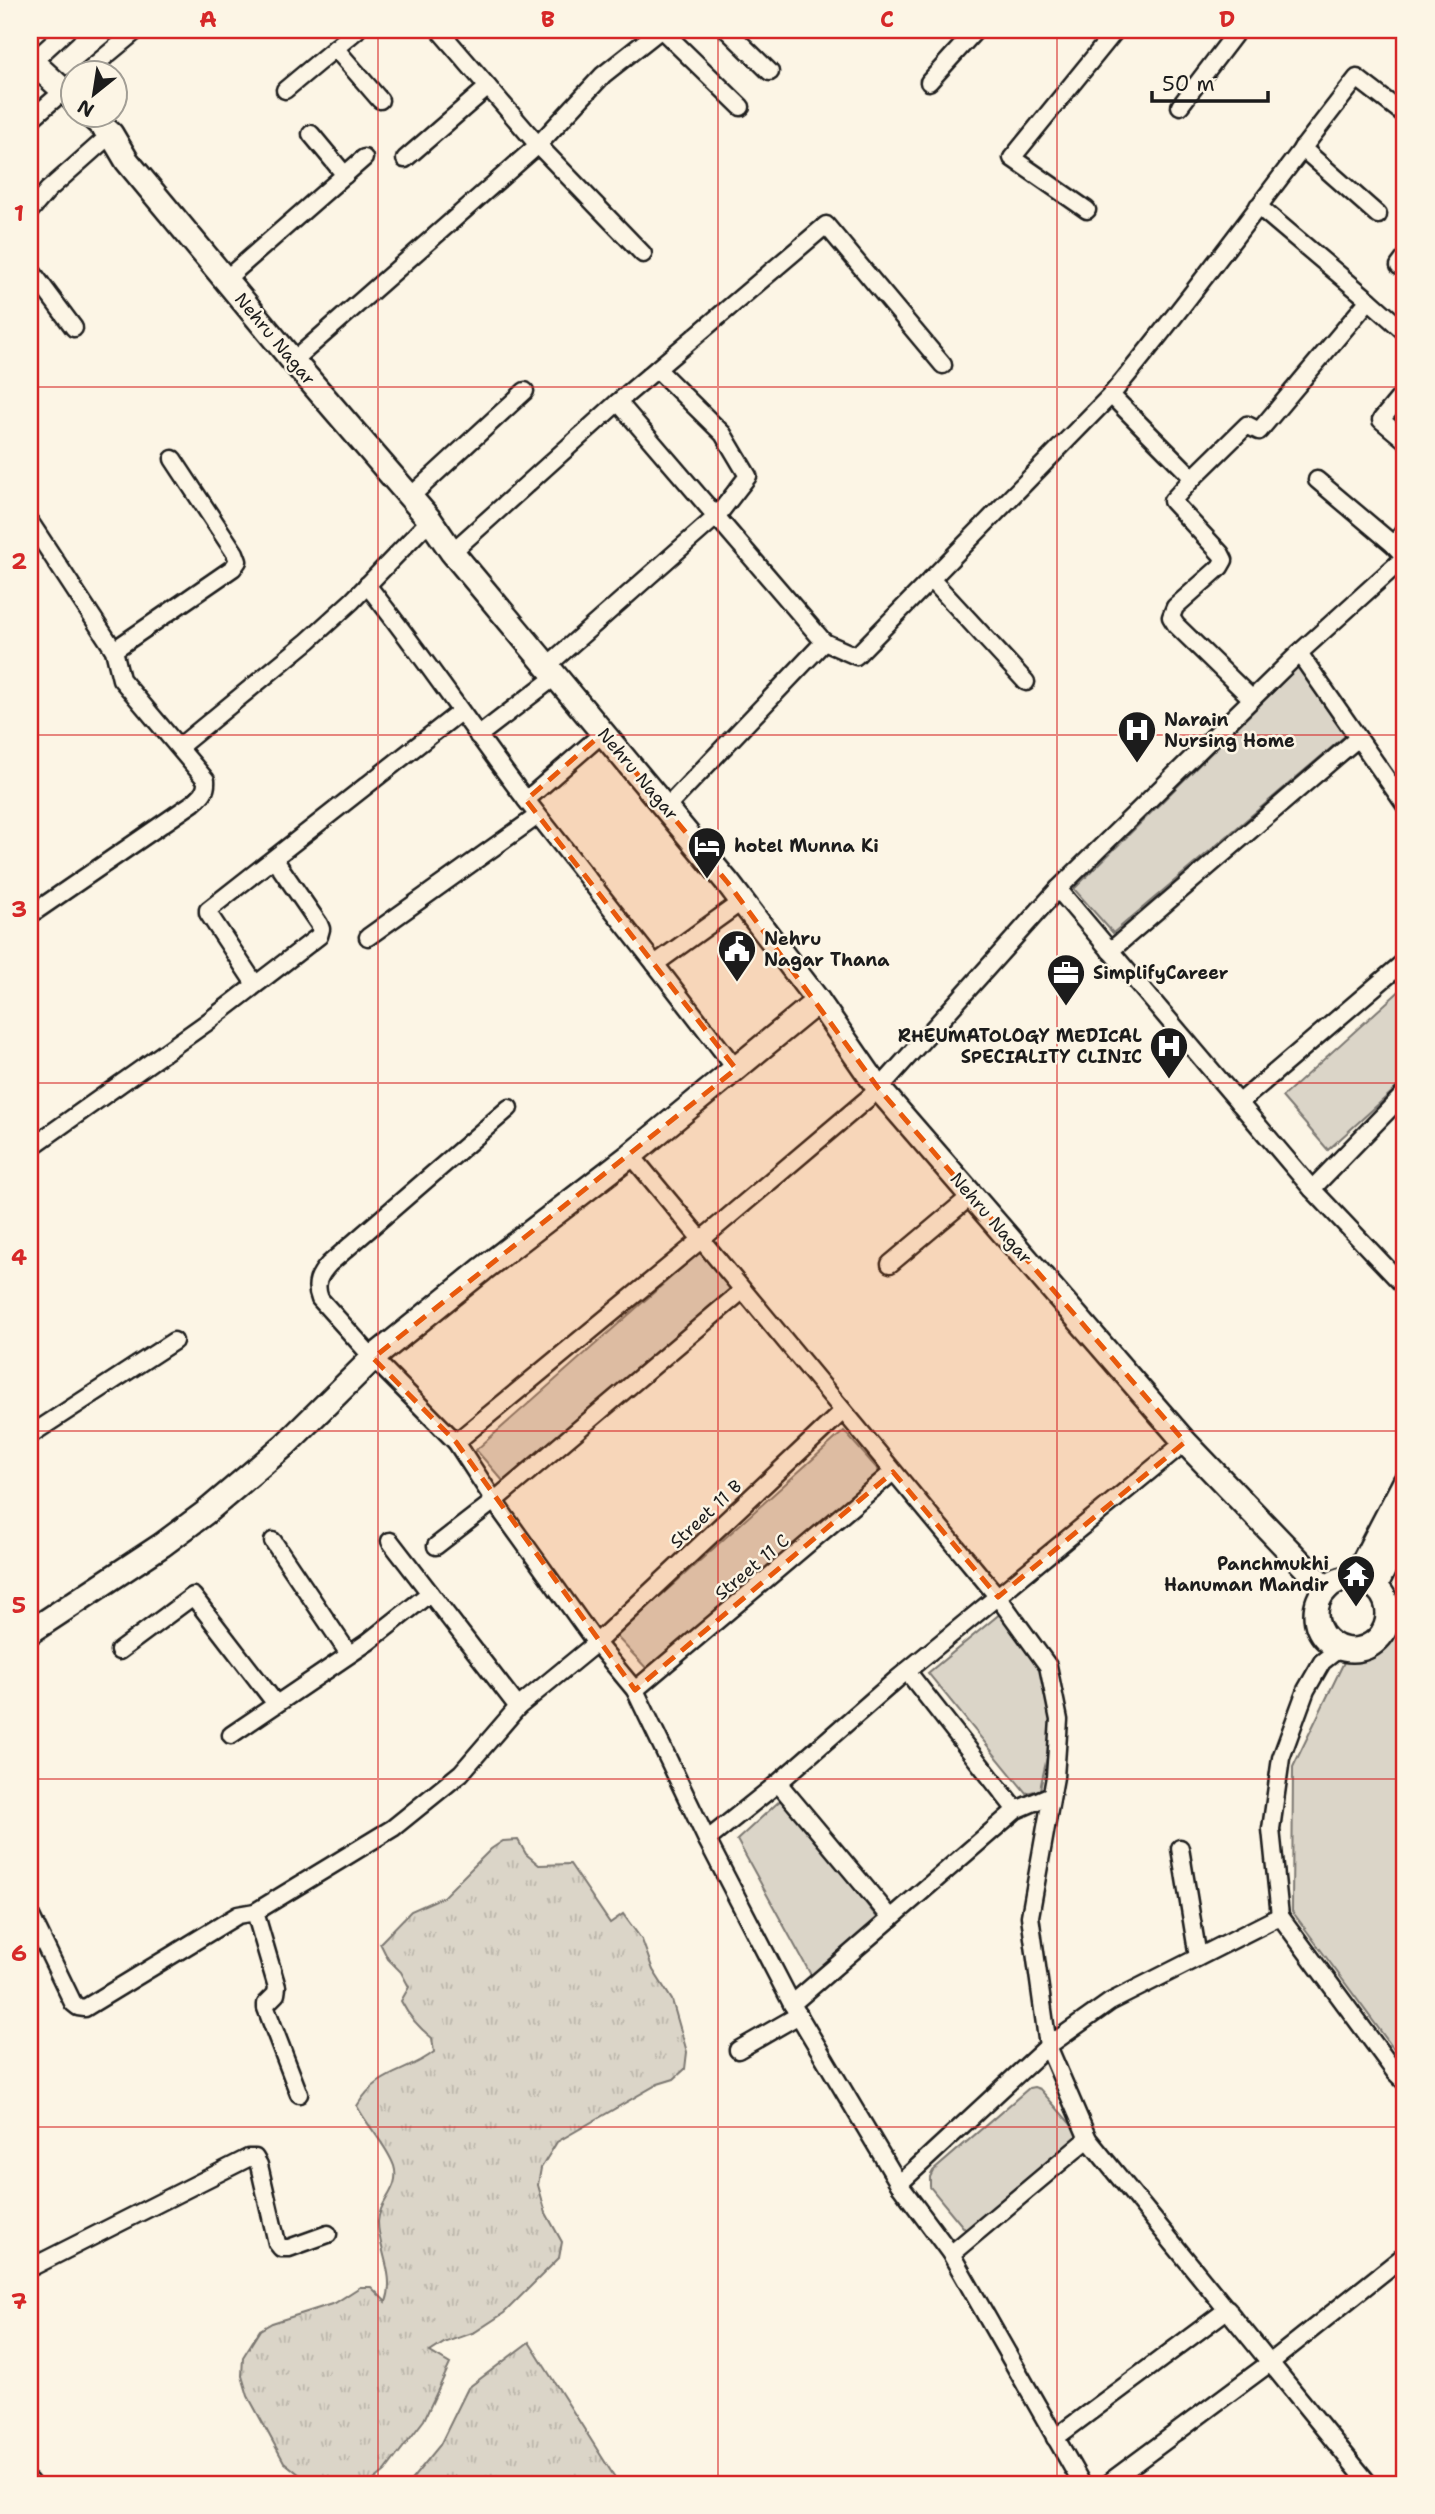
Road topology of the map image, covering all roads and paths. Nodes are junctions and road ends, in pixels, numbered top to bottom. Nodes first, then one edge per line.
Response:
1 (67, 30) edge
2 (137, 30) edge
3 (357, 30) edge
4 (439, 30) edge
5 (661, 30) edge
6 (727, 30) edge
7 (976, 30) edge
8 (1116, 30) edge
9 (1238, 30) edge
10 (335, 48) junction
11 (101, 60) edge
12 (31, 61) edge
13 (770, 72) dead end
14 (929, 82) dead end
15 (60, 83) edge
16 (488, 87) junction
17 (285, 90) dead end
18 (60, 98) edge
19 (380, 100) dead end
20 (1180, 106) dead end
21 (741, 107) dead end
22 (1405, 115) edge
23 (30, 120) edge
24 (107, 130) edge
25 (111, 134) junction
26 (311, 134) dead end
27 (538, 145) junction
28 (1302, 148) junction
29 (364, 158) dead end
30 (405, 159) dead end
31 (345, 175) junction
32 (1258, 206) junction
33 (1087, 209) dead end
34 (30, 211) edge
35 (1378, 215) dead end
36 (643, 254) dead end
37 (30, 269) edge
38 (226, 279) junction
39 (1369, 300) junction
40 (74, 328) dead end
41 (1405, 332) edge
42 (293, 361) junction
43 (943, 365) dead end
44 (657, 369) junction
45 (525, 391) dead end
46 (1405, 391) edge
47 (1111, 394) junction
48 (618, 402) junction
49 (1405, 440) edge
50 (173, 459) dead end
51 (1193, 478) junction
52 (1317, 480) dead end
53 (410, 497) junction
54 (717, 516) junction
55 (430, 520) junction
56 (30, 522) edge
57 (1405, 530) edge
58 (1394, 545) junction
59 (452, 552) junction
60 (1405, 557) edge
61 (931, 579) junction
62 (367, 585) junction
63 (824, 642) junction
64 (114, 650) junction
65 (1299, 653) junction
66 (552, 671) junction
67 (1026, 682) dead end
68 (1252, 699) junction
69 (460, 712) junction
70 (603, 733) junction
71 (478, 736) junction
72 (1358, 738) junction
73 (179, 747) junction
74 (526, 800) junction
75 (1405, 805) edge
76 (666, 808) junction
77 (536, 817) junction
78 (275, 860) junction
79 (1058, 890) junction
80 (741, 902) junction
81 (30, 915) edge
82 (368, 937) dead end
83 (1110, 951) junction
84 (1405, 961) edge
85 (655, 964) junction
86 (255, 984) junction
87 (818, 1001) junction
88 (736, 1069) junction
89 (879, 1089) junction
90 (1405, 1093) edge
91 (1239, 1103) junction
92 (509, 1108) dead end
93 (30, 1148) edge
94 (631, 1155) junction
95 (1312, 1189) junction
96 (971, 1196) junction
97 (702, 1239) junction
98 (890, 1264) dead end
99 (1405, 1287) edge
100 (743, 1291) junction
101 (174, 1341) dead end
102 (373, 1358) junction
103 (842, 1412) junction
104 (30, 1435) edge
105 (456, 1442) junction
106 (1185, 1442) junction
107 (893, 1472) junction
108 (1405, 1482) edge
109 (494, 1501) junction
110 (1405, 1525) edge
111 (273, 1541) dead end
112 (390, 1542) dead end
113 (436, 1546) dead end
114 (1370, 1585) junction
115 (1326, 1588) junction
116 (430, 1592) junction
117 (998, 1597) junction
118 (1399, 1614) edge
119 (30, 1632) edge
120 (596, 1643) junction
121 (1340, 1648) junction
122 (119, 1651) dead end
123 (349, 1654) junction
124 (907, 1671) junction
125 (635, 1690) junction
126 (276, 1704) junction
127 (518, 1707) junction
128 (230, 1735) dead end
129 (778, 1783) junction
130 (1051, 1795) junction
131 (1016, 1810) junction
132 (707, 1840) junction
133 (1180, 1848) dead end
134 (256, 1912) junction
135 (30, 1914) edge
136 (1280, 1916) junction
137 (891, 1918) junction
138 (1198, 1957) junction
139 (796, 2010) junction
140 (1048, 2046) junction
141 (738, 2050) dead end
142 (1405, 2082) edge
143 (299, 2094) dead end
144 (1088, 2139) junction
145 (900, 2184) junction
146 (328, 2234) dead end
147 (951, 2254) junction
148 (1405, 2255) edge
149 (30, 2267) edge
150 (1228, 2309) junction
151 (1271, 2362) junction
152 (1055, 2438) junction
153 (1082, 2484) edge
154 (1107, 2484) edge
155 (1369, 2484) edge

1 - 12 street
2 - 11 street
3 - 10 street
4 - 16 street
5 - 21 street
5 - 27 street
6 - 13 street
7 - 14 street
8 - 33 street
9 - 20 street
10 - 17 street
10 - 19 street
12 - 15 street
16 - 27 street
16 - 30 street
18 - 23 street
22 - 28 street
24 - 25 street, Nehru Nagar
25 - 34 street
25 - 38 street, Nehru Nagar
26 - 31 street
27 - 36 street
27 - 42 street
28 - 32 street
28 - 35 street
29 - 31 street
31 - 38 street
32 - 39 street
32 - 47 street
37 - 40 street
38 - 42 street, Nehru Nagar
39 - 41 street
39 - 51 street
42 - 53 street, Nehru Nagar
43 - 44 street
44 - 48 street
44 - 54 street
45 - 53 street
46 - 49 street
47 - 51 street
47 - 61 street
48 - 54 street
48 - 59 street
50 - 64 street
51 - 68 street
52 - 58 street
53 - 55 street, Nehru Nagar
54 - 63 street
54 - 66 street
55 - 59 street, Nehru Nagar
55 - 62 street
56 - 64 street
57 - 58 street
58 - 60 street
59 - 66 street, Nehru Nagar
60 - 65 street
61 - 63 street
61 - 67 street
62 - 69 street
62 - 73 street
63 - 76 street
64 - 73 street
65 - 68 street
65 - 72 street
66 - 70 street, Nehru Nagar
66 - 71 street
68 - 79 street
69 - 71 street
69 - 78 street
70 - 74 street
70 - 76 street, Nehru Nagar
71 - 74 street
72 - 75 street
72 - 83 street
73 - 81 street
74 - 77 street
76 - 80 street, Nehru Nagar
77 - 82 street
77 - 85 street
78 - 86 street
78 - 86 street
79 - 83 street
79 - 89 street
80 - 85 street
80 - 87 street, Nehru Nagar
83 - 91 street
84 - 91 street
85 - 88 street
86 - 93 street
87 - 88 street
87 - 89 street, Nehru Nagar
88 - 94 street
89 - 96 street, Nehru Nagar
89 - 97 street
90 - 95 street
91 - 95 street
92 - 102 street
94 - 97 street
94 - 102 street
95 - 99 street
96 - 98 street
96 - 106 street, Nehru Nagar
97 - 100 street
97 - 105 street
100 - 103 street
100 - 109 street
101 - 104 street
102 - 105 street
102 - 119 street
103 - 107 street
103 - 120 street, Street 11 B
105 - 109 street
106 - 115 street, Nehru Nagar
106 - 117 street
107 - 117 street
107 - 125 street, Street 11 C
108 - 114 street
109 - 113 street
109 - 120 street
110 - 114 street
111 - 123 street
112 - 116 street
114 - 115 street
114 - 118 street
115 - 121 street
116 - 123 street
116 - 127 street
117 - 124 street
117 - 130 street
118 - 121 street
120 - 125 street
120 - 127 street, Street 11 B
121 - 136 street
122 - 126 street
123 - 126 street
124 - 129 street
124 - 131 street
125 - 132 street
126 - 128 street
127 - 134 street, Street 11 B
129 - 132 street
129 - 137 street
130 - 131 street
130 - 140 street
131 - 137 street
132 - 139 street
133 - 138 street
134 - 135 street, Street 11 B
134 - 143 street
136 - 138 street
136 - 142 street
137 - 139 street
138 - 140 street
139 - 141 street
139 - 145 street
140 - 144 street
140 - 145 street
144 - 147 street
144 - 150 street
145 - 147 street
146 - 149 street
147 - 152 street
148 - 151 street
150 - 151 street
150 - 152 street
151 - 154 street
151 - 155 street
152 - 153 street

